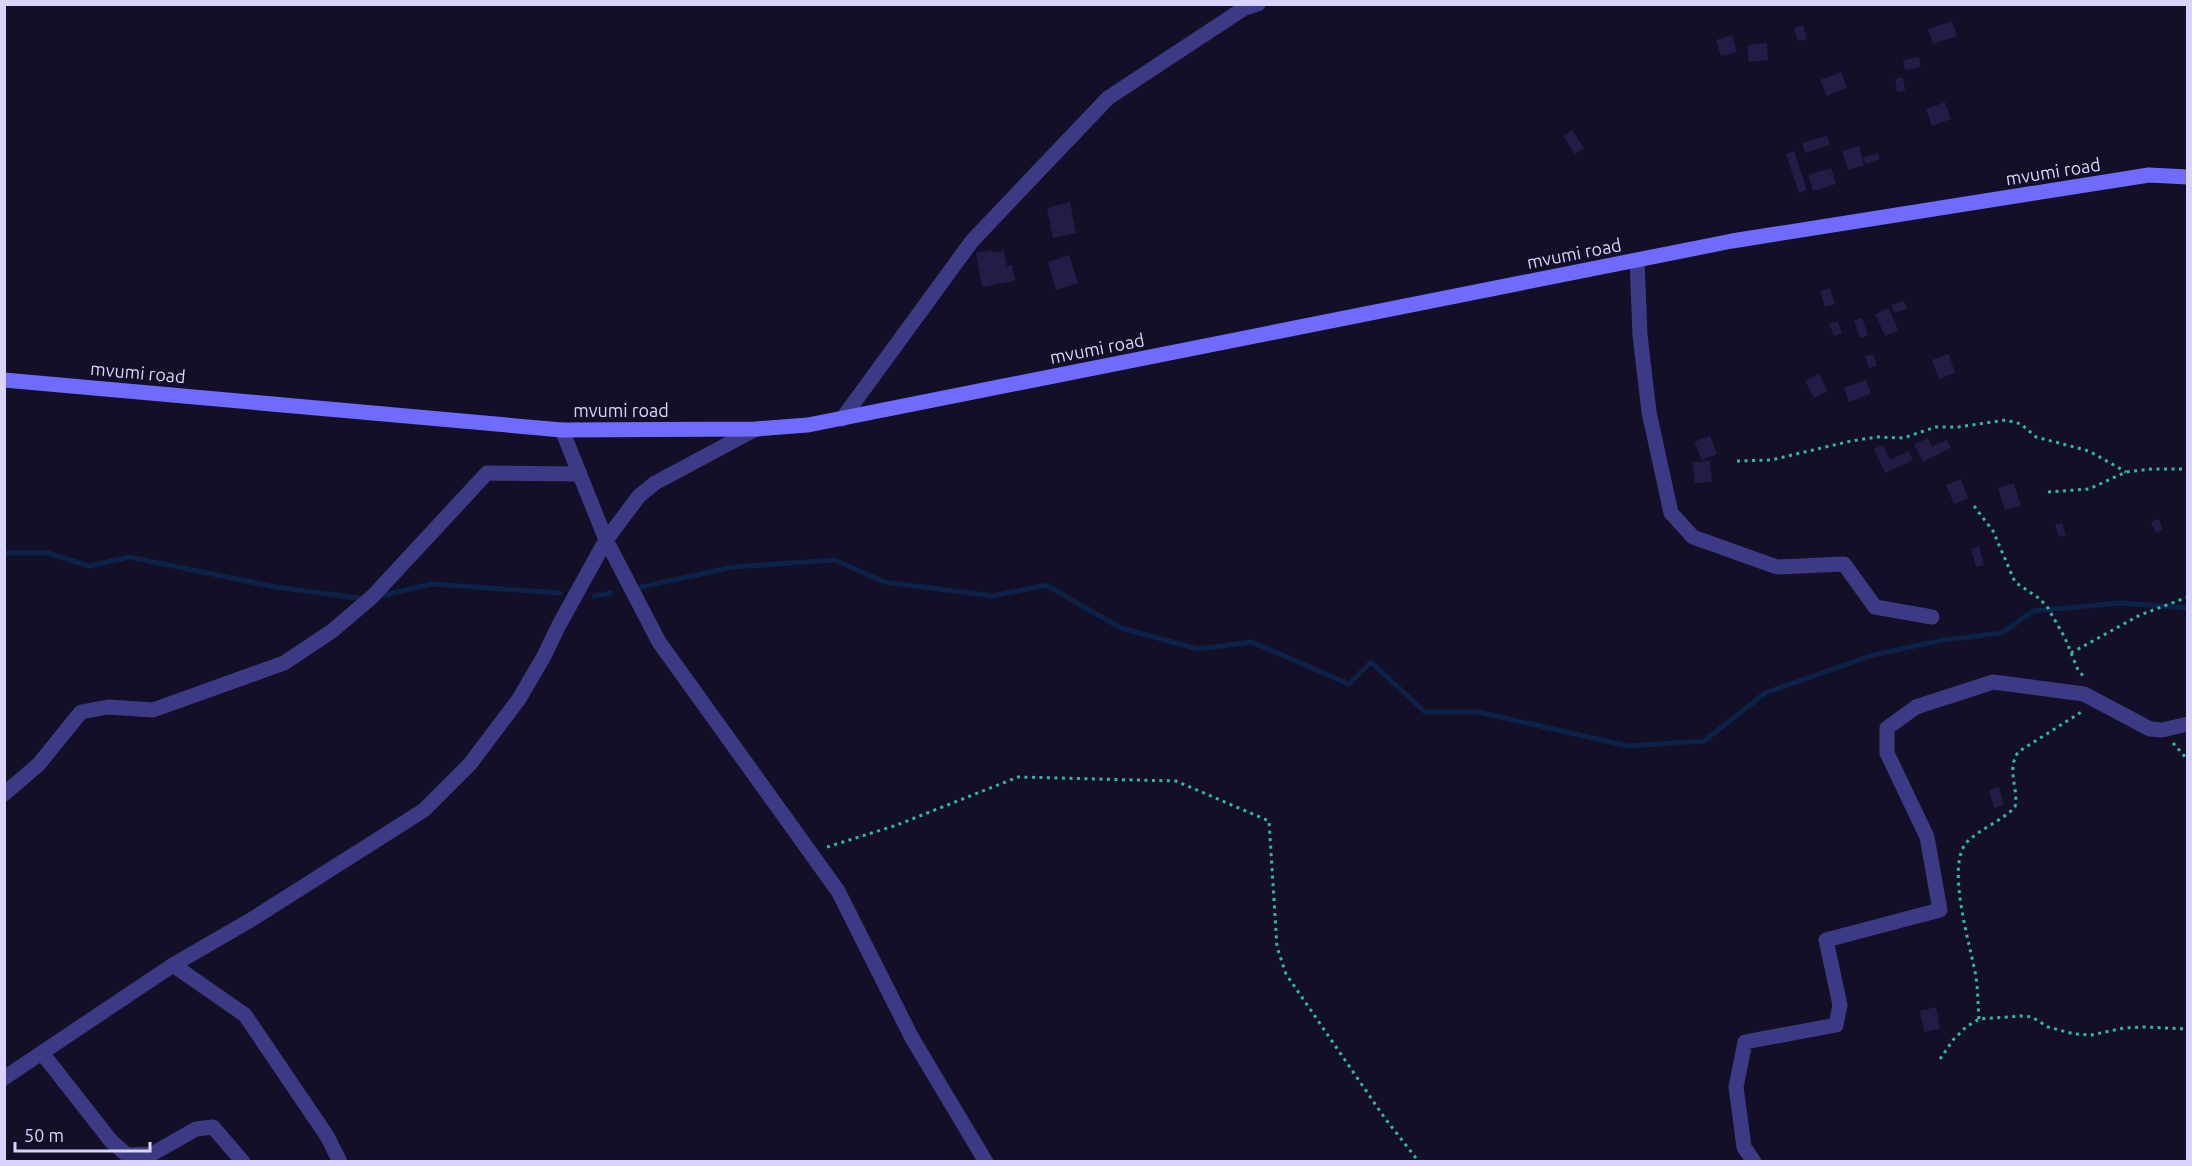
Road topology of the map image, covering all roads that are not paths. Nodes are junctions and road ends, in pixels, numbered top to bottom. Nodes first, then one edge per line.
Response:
1 (1258, 4) edge
2 (2187, 177) edge
3 (1637, 260) junction
4 (4, 380) edge
5 (842, 419) junction
6 (756, 429) junction
7 (562, 430) junction
8 (580, 474) junction
9 (606, 540) junction
10 (1932, 617) dead end
11 (2187, 724) edge
12 (4, 794) edge
13 (174, 965) junction
14 (42, 1053) junction
15 (4, 1078) edge
16 (243, 1161) edge
17 (340, 1161) edge
18 (986, 1161) edge
19 (1754, 1161) edge

1 - 5 street
2 - 3 street, mvumi road
3 - 5 street, mvumi road
3 - 10 street
4 - 7 street, mvumi road
5 - 6 street, mvumi road
6 - 7 street, mvumi road
6 - 9 street
7 - 8 street
8 - 9 street
8 - 12 street
9 - 13 street
9 - 18 street
11 - 19 street
13 - 14 street
13 - 17 street
14 - 15 street
14 - 16 street

